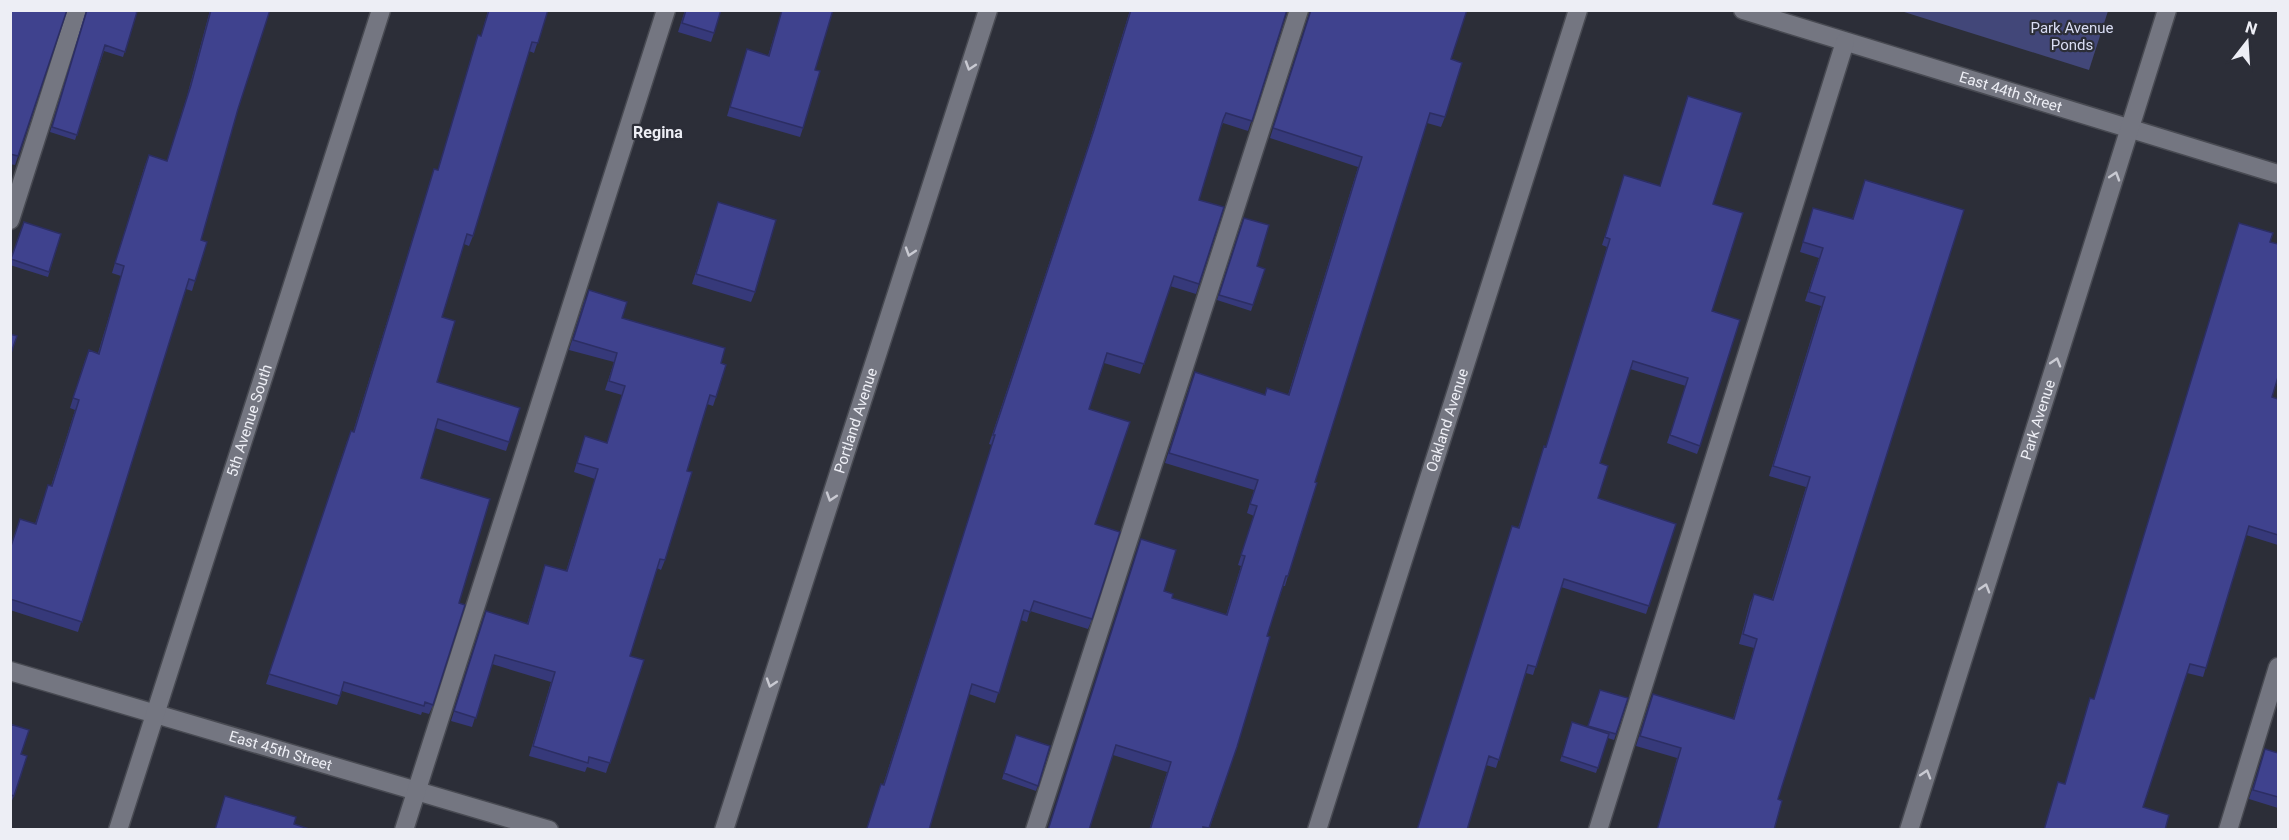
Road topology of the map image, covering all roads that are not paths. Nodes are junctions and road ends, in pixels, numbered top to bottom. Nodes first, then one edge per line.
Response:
1 (77, 10) edge
2 (381, 10) edge
3 (666, 10) edge
4 (988, 10) edge
5 (1299, 10) edge
6 (1578, 10) edge
7 (1743, 10) edge
8 (2167, 10) edge
9 (1845, 42) junction
10 (2130, 129) junction
11 (2278, 174) edge
12 (10, 220) edge
13 (2278, 667) edge
14 (10, 671) edge
15 (154, 713) junction
16 (417, 790) junction
17 (118, 830) edge
18 (404, 830) edge
19 (549, 830) edge
20 (724, 830) edge
21 (1035, 830) edge
22 (1317, 830) edge
23 (1598, 830) edge
24 (1909, 830) edge
25 (2228, 830) edge

1 - 12 street
2 - 15 street, 5th Avenue South
3 - 16 street
4 -> 20 street, Portland Avenue
5 - 21 street
6 - 22 street, Oakland Avenue
7 - 9 street, East 44th Street
8 - 10 street, Park Avenue
9 - 10 street, East 44th Street
9 - 23 street
10 - 11 street, East 44th Street
24 -> 10 street, Park Avenue
13 - 25 street
14 - 15 street, East 45th Street
15 - 16 street, East 45th Street
15 - 17 street, 5th Avenue South
16 - 18 street
16 - 19 street, East 45th Street

